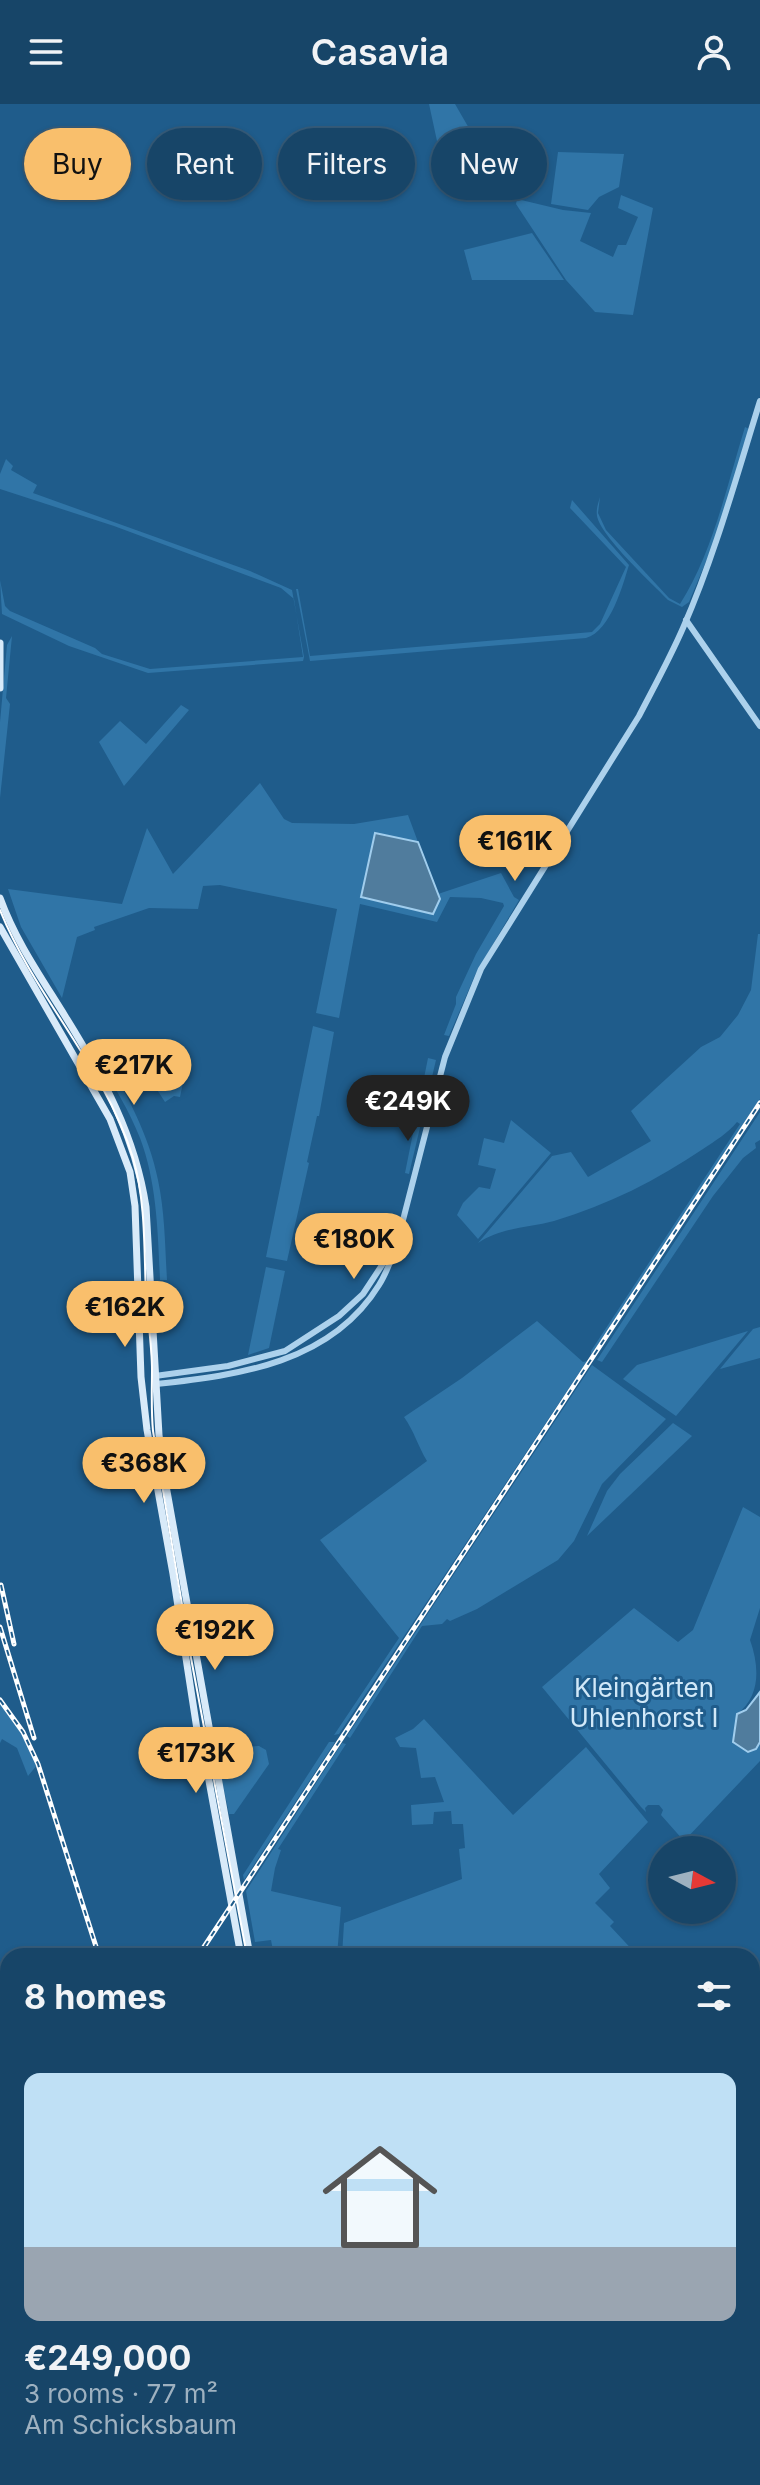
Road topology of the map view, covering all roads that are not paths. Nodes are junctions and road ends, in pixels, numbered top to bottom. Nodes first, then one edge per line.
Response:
1 (760, 401) edge
2 (686, 620) junction
3 (683, 628) junction
4 (701, 641) junction
5 (0, 643) edge
6 (0, 688) edge
7 (760, 726) edge
8 (0, 898) edge
9 (0, 927) edge
10 (410, 1200) junction
11 (156, 1380) junction
12 (240, 1948) edge
13 (249, 1948) edge

1 - 2 street
2 - 3 street
2 - 4 street
3 - 4 street
3 - 10 street
4 - 7 street
5 - 6 main road
8 - 11 main road
9 - 12 main road
10 - 11 street
10 - 11 street
11 - 13 main road

